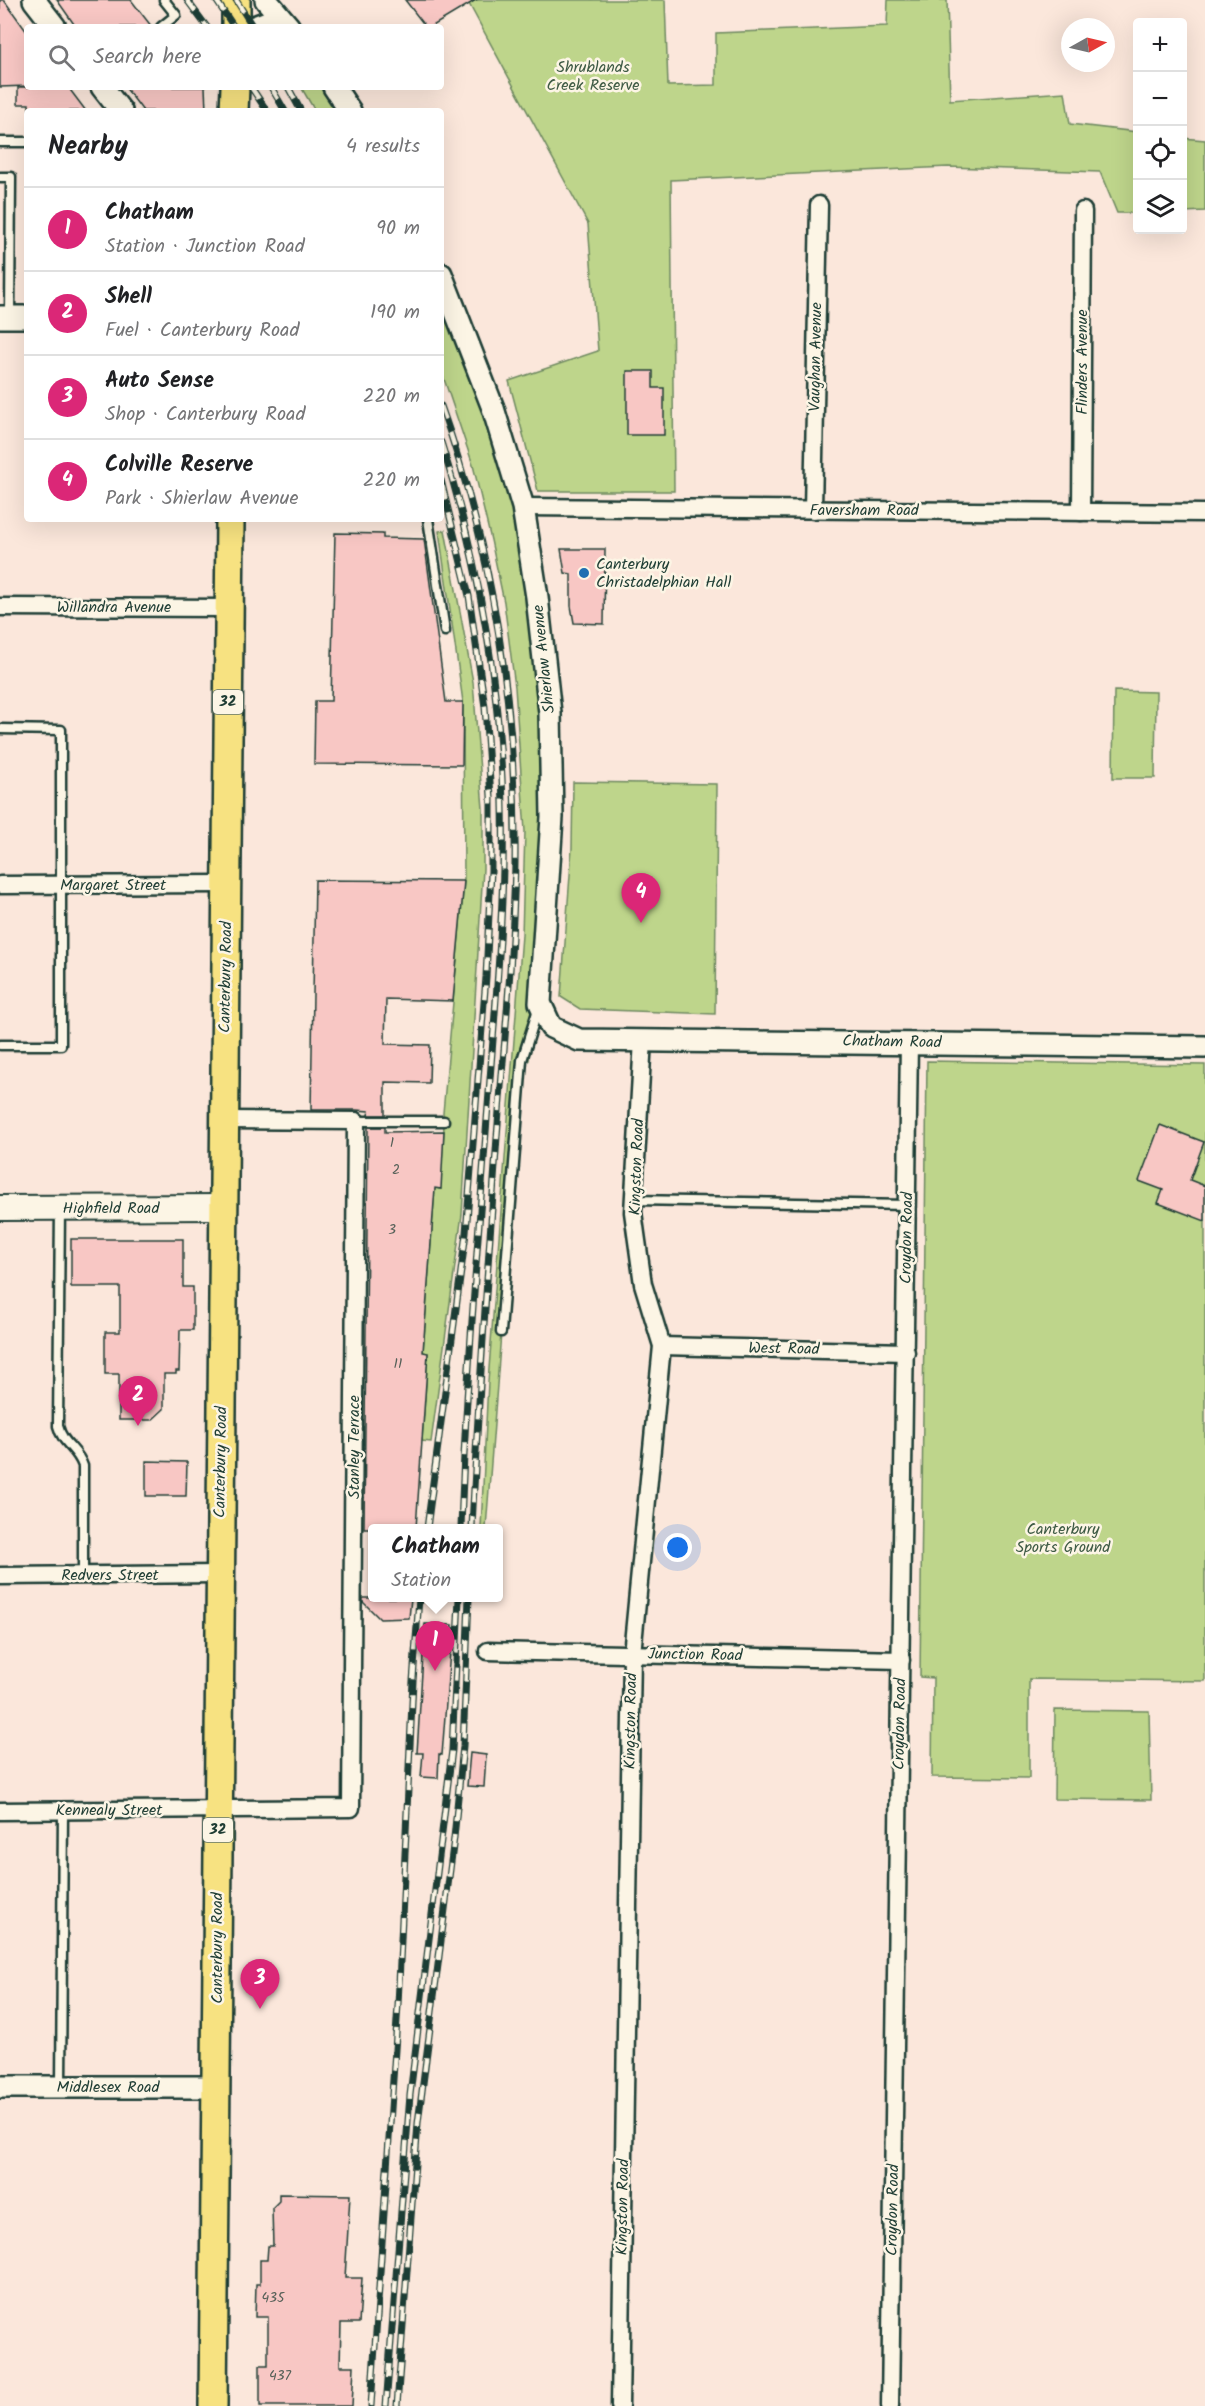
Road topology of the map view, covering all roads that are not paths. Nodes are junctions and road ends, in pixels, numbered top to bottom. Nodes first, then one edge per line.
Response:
1 (33, 0) edge
2 (164, 0) edge
3 (236, 0) edge
4 (266, 0) edge
5 (53, 24) edge
6 (165, 24) edge
7 (236, 24) edge
8 (262, 24) edge
9 (279, 24) edge
10 (286, 24) edge
11 (104, 90) edge
12 (235, 90) edge
13 (336, 90) edge
14 (119, 108) edge
15 (234, 108) edge
16 (348, 108) edge
17 (0, 142) edge
18 (24, 142) edge
19 (0, 177) edge
20 (819, 205) dead end
21 (1083, 211) dead end
22 (444, 282) edge
23 (12, 317) edge
24 (523, 507) junction
25 (813, 510) junction
26 (1081, 512) junction
27 (1205, 513) edge
28 (230, 522) edge
29 (428, 522) edge
30 (0, 607) edge
31 (229, 608) junction
32 (445, 631) dead end
33 (0, 729) edge
34 (227, 884) junction
35 (0, 885) edge
36 (60, 885) junction
37 (540, 1003) junction
38 (643, 1040) junction
39 (909, 1042) junction
40 (0, 1046) edge
41 (1205, 1047) edge
42 (224, 1120) junction
43 (356, 1121) junction
44 (444, 1121) dead end
45 (634, 1200) junction
46 (908, 1205) junction
47 (0, 1208) edge
48 (60, 1208) junction
49 (223, 1208) junction
50 (501, 1332) dead end
51 (662, 1346) junction
52 (906, 1352) junction
53 (220, 1574) junction
54 (83, 1575) junction
55 (0, 1576) edge
56 (488, 1651) dead end
57 (632, 1654) junction
58 (901, 1660) junction
59 (218, 1809) junction
60 (0, 1811) edge
61 (63, 1811) junction
62 (216, 2086) junction
63 (0, 2087) edge
64 (61, 2087) junction
65 (213, 2406) edge
66 (620, 2406) edge
67 (890, 2406) edge

1 - 5 street
2 - 6 lane
3 - 7 main road
4 - 10 street
8 - 9 street
11 - 14 street
12 - 15 main road
13 - 16 street
17 - 18 lane
19 - 23 lane
20 - 25 street, Vaughan Avenue
21 - 26 street, Flinders Avenue
22 - 24 street, Shierlaw Avenue
24 - 25 street, Faversham Road
24 - 37 street, Shierlaw Avenue
25 - 26 street, Faversham Road
26 - 27 street, Faversham Road
28 - 31 main road, Canterbury Road / 32
29 - 32 lane
30 - 31 street, Willandra Avenue
31 - 34 main road, Canterbury Road / 32
33 - 36 lane
34 - 36 street, Margaret Street
34 - 42 main road, Canterbury Road / 32
35 - 36 street, Margaret Street
36 - 40 lane
37 - 38 street, Chatham Road
37 - 50 lane
38 - 39 street, Chatham Road
38 - 45 street, Kingston Road
39 - 41 street, Chatham Road
39 - 46 street, Croydon Road
42 - 43 street
42 - 49 main road, Canterbury Road / 32
43 - 44 lane
43 - 59 street, Stanley Terrace
45 - 46 lane
45 - 51 street, Kingston Road
46 - 52 street, Croydon Road
47 - 48 main road, Highfield Road
48 - 49 main road, Highfield Road
48 - 54 lane
49 - 53 main road, Canterbury Road / 32
51 - 52 street, West Road
51 - 57 street, Kingston Road
52 - 58 street, Croydon Road
53 - 54 street, Redvers Street
53 - 59 main road, Canterbury Road / 32
54 - 55 street, Redvers Street
56 - 57 street, Junction Road
57 - 58 street, Junction Road
57 - 66 street, Kingston Road
58 - 67 street, Croydon Road
59 - 61 street, Kennealy Street
59 - 62 main road, Canterbury Road / 32
60 - 61 street, Kennealy Street
61 - 64 lane
62 - 64 street, Middlesex Road
62 - 65 main road, Canterbury Road / 32
63 - 64 street, Middlesex Road

